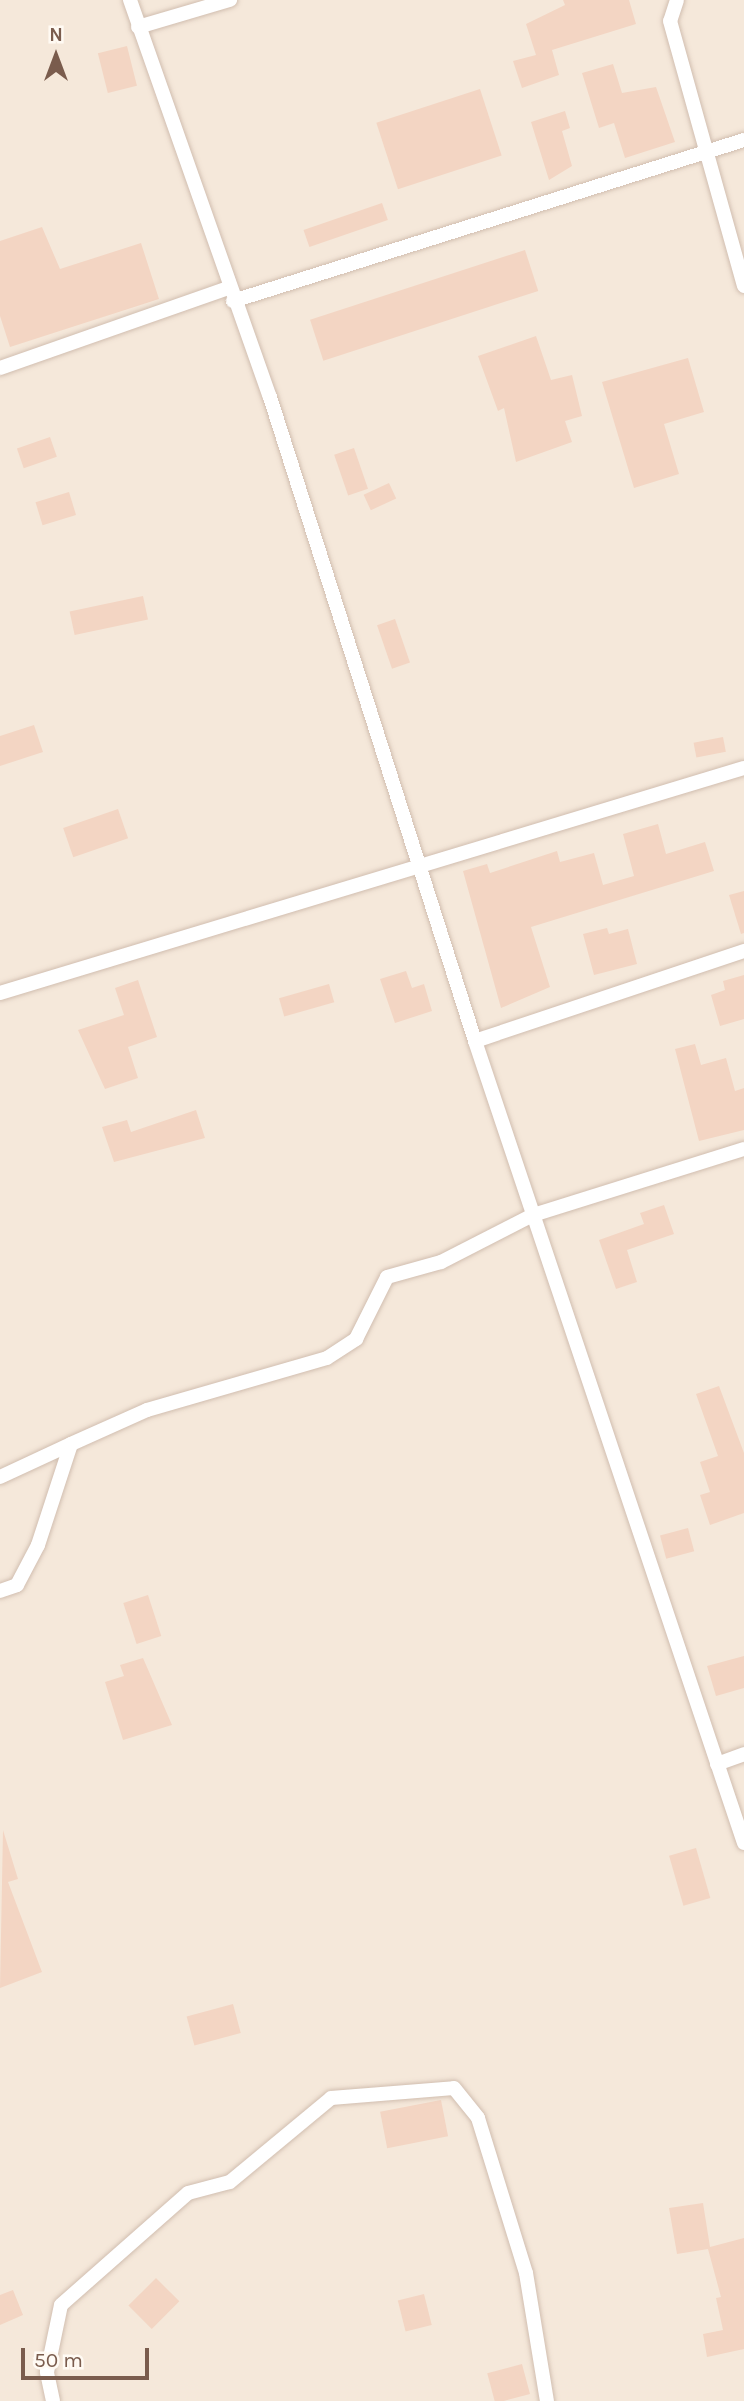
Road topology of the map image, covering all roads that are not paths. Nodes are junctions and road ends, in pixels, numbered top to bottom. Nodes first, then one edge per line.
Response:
1 (130, 0) edge
2 (230, 0) edge
3 (677, 0) edge
4 (138, 27) junction
5 (744, 140) edge
6 (703, 153) junction
7 (744, 286) edge
8 (230, 294) junction
9 (0, 368) edge
10 (744, 768) edge
11 (420, 867) junction
12 (744, 951) edge
13 (0, 993) edge
14 (475, 1041) junction
15 (744, 1149) edge
16 (533, 1214) junction
17 (71, 1444) junction
18 (0, 1477) edge
19 (0, 1591) edge
20 (744, 1754) edge
21 (717, 1764) junction
22 (744, 1843) edge
23 (53, 2401) edge
24 (547, 2401) edge

1 - 4 street
2 - 4 street
3 - 6 street
4 - 8 street
5 - 6 street
6 - 7 street
6 - 8 street
8 - 9 street
8 - 11 street
10 - 11 street
11 - 13 street
11 - 14 street
12 - 14 street
14 - 16 street
15 - 16 street
16 - 17 street
16 - 21 street
17 - 18 street
17 - 19 street
20 - 21 street
21 - 22 street
23 - 24 street

